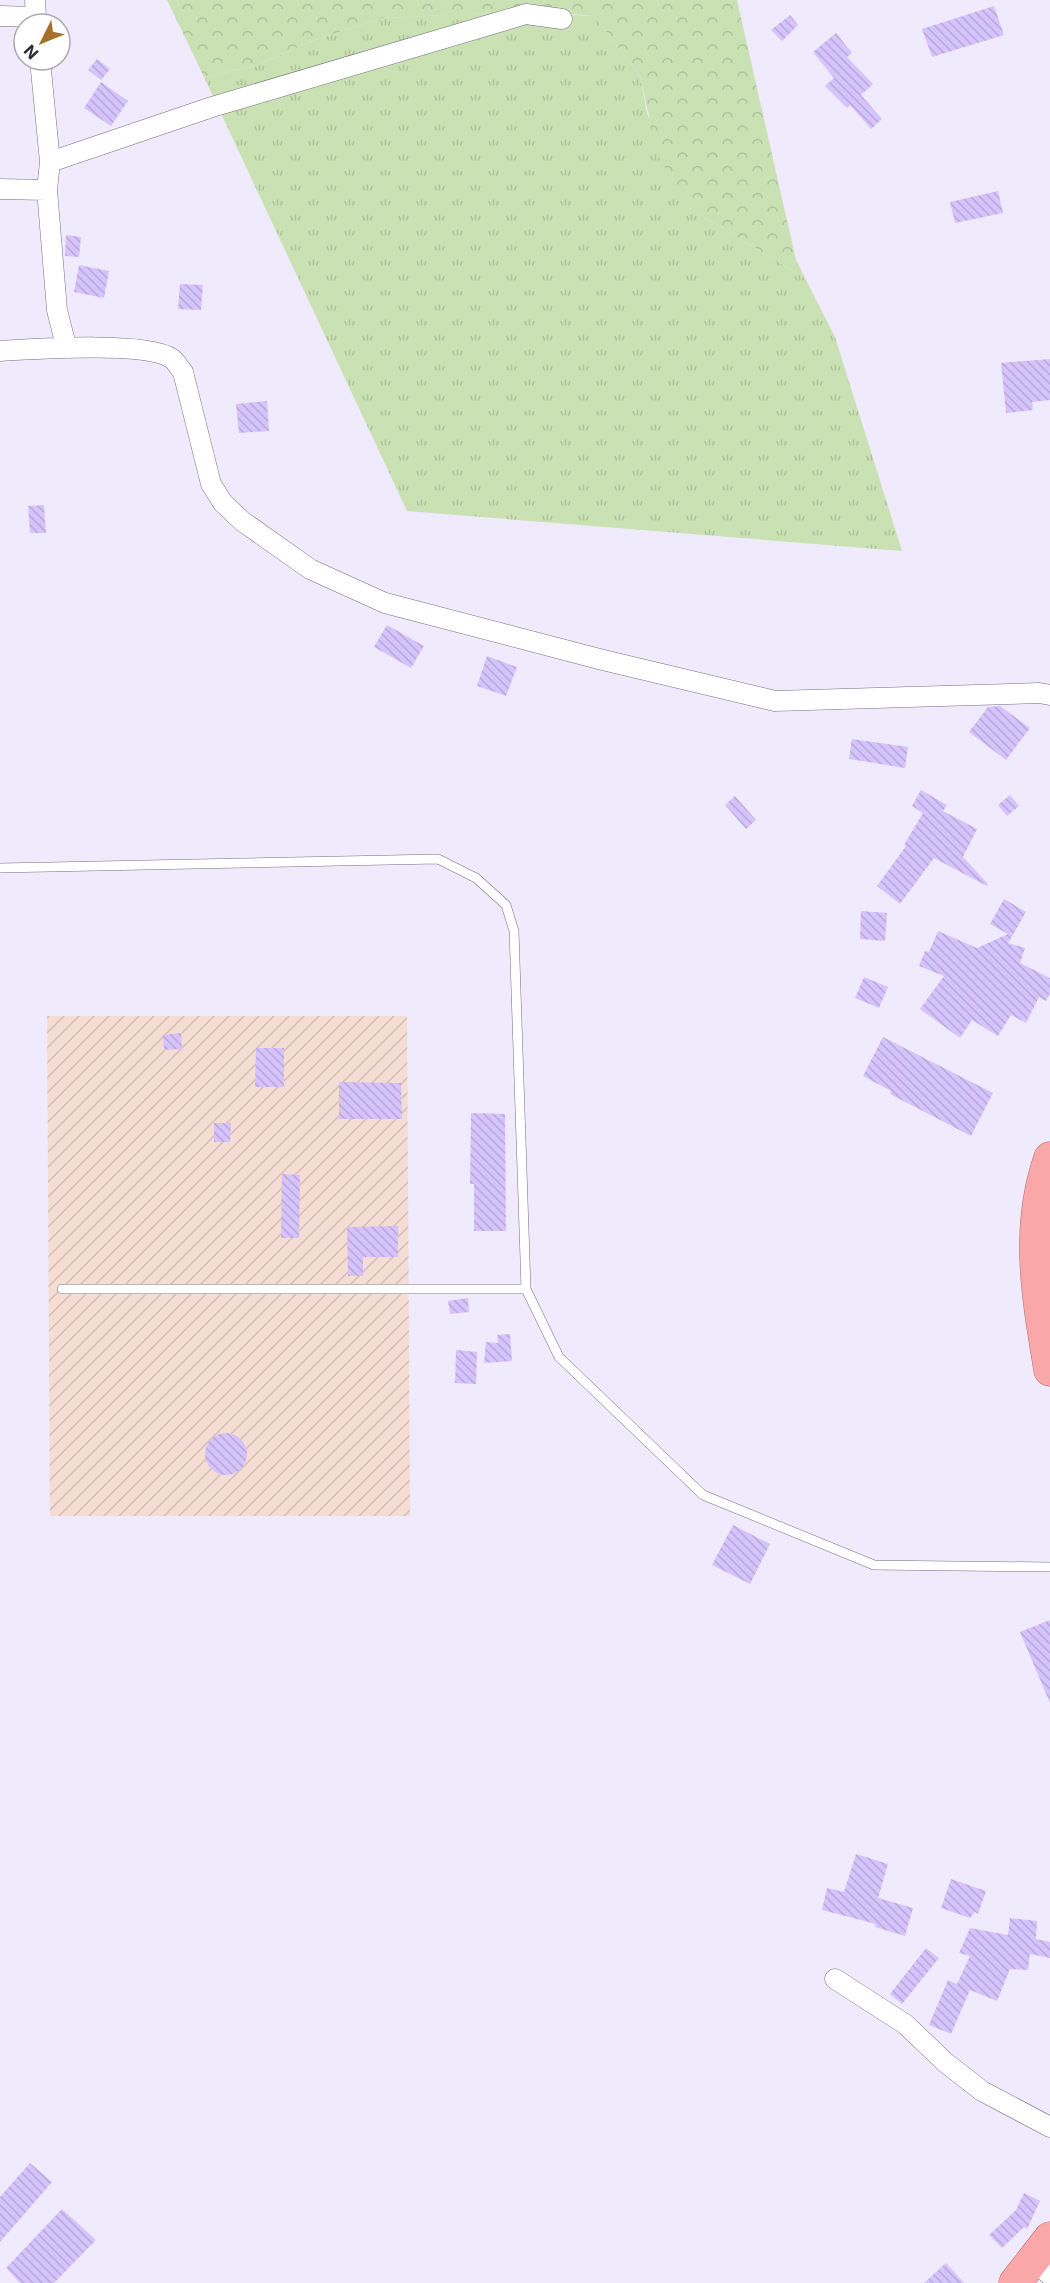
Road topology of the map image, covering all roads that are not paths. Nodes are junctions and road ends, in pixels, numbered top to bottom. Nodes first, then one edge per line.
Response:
1 (562, 19) dead end
2 (41, 72) edge
3 (50, 162) junction
4 (0, 189) edge
5 (47, 190) junction
6 (66, 346) junction
7 (0, 351) edge
8 (1050, 695) edge
9 (0, 868) edge
10 (1050, 1158) edge
11 (526, 1288) junction
12 (62, 1289) dead end
13 (1050, 1370) edge
14 (1050, 1567) edge
15 (836, 1979) dead end
16 (1050, 2127) edge

1 - 3 street
2 - 3 street
3 - 5 street
4 - 5 street
5 - 6 street
6 - 7 street
6 - 8 street
9 - 11 lane
10 - 13 highway
11 - 12 lane
11 - 14 lane
15 - 16 street

